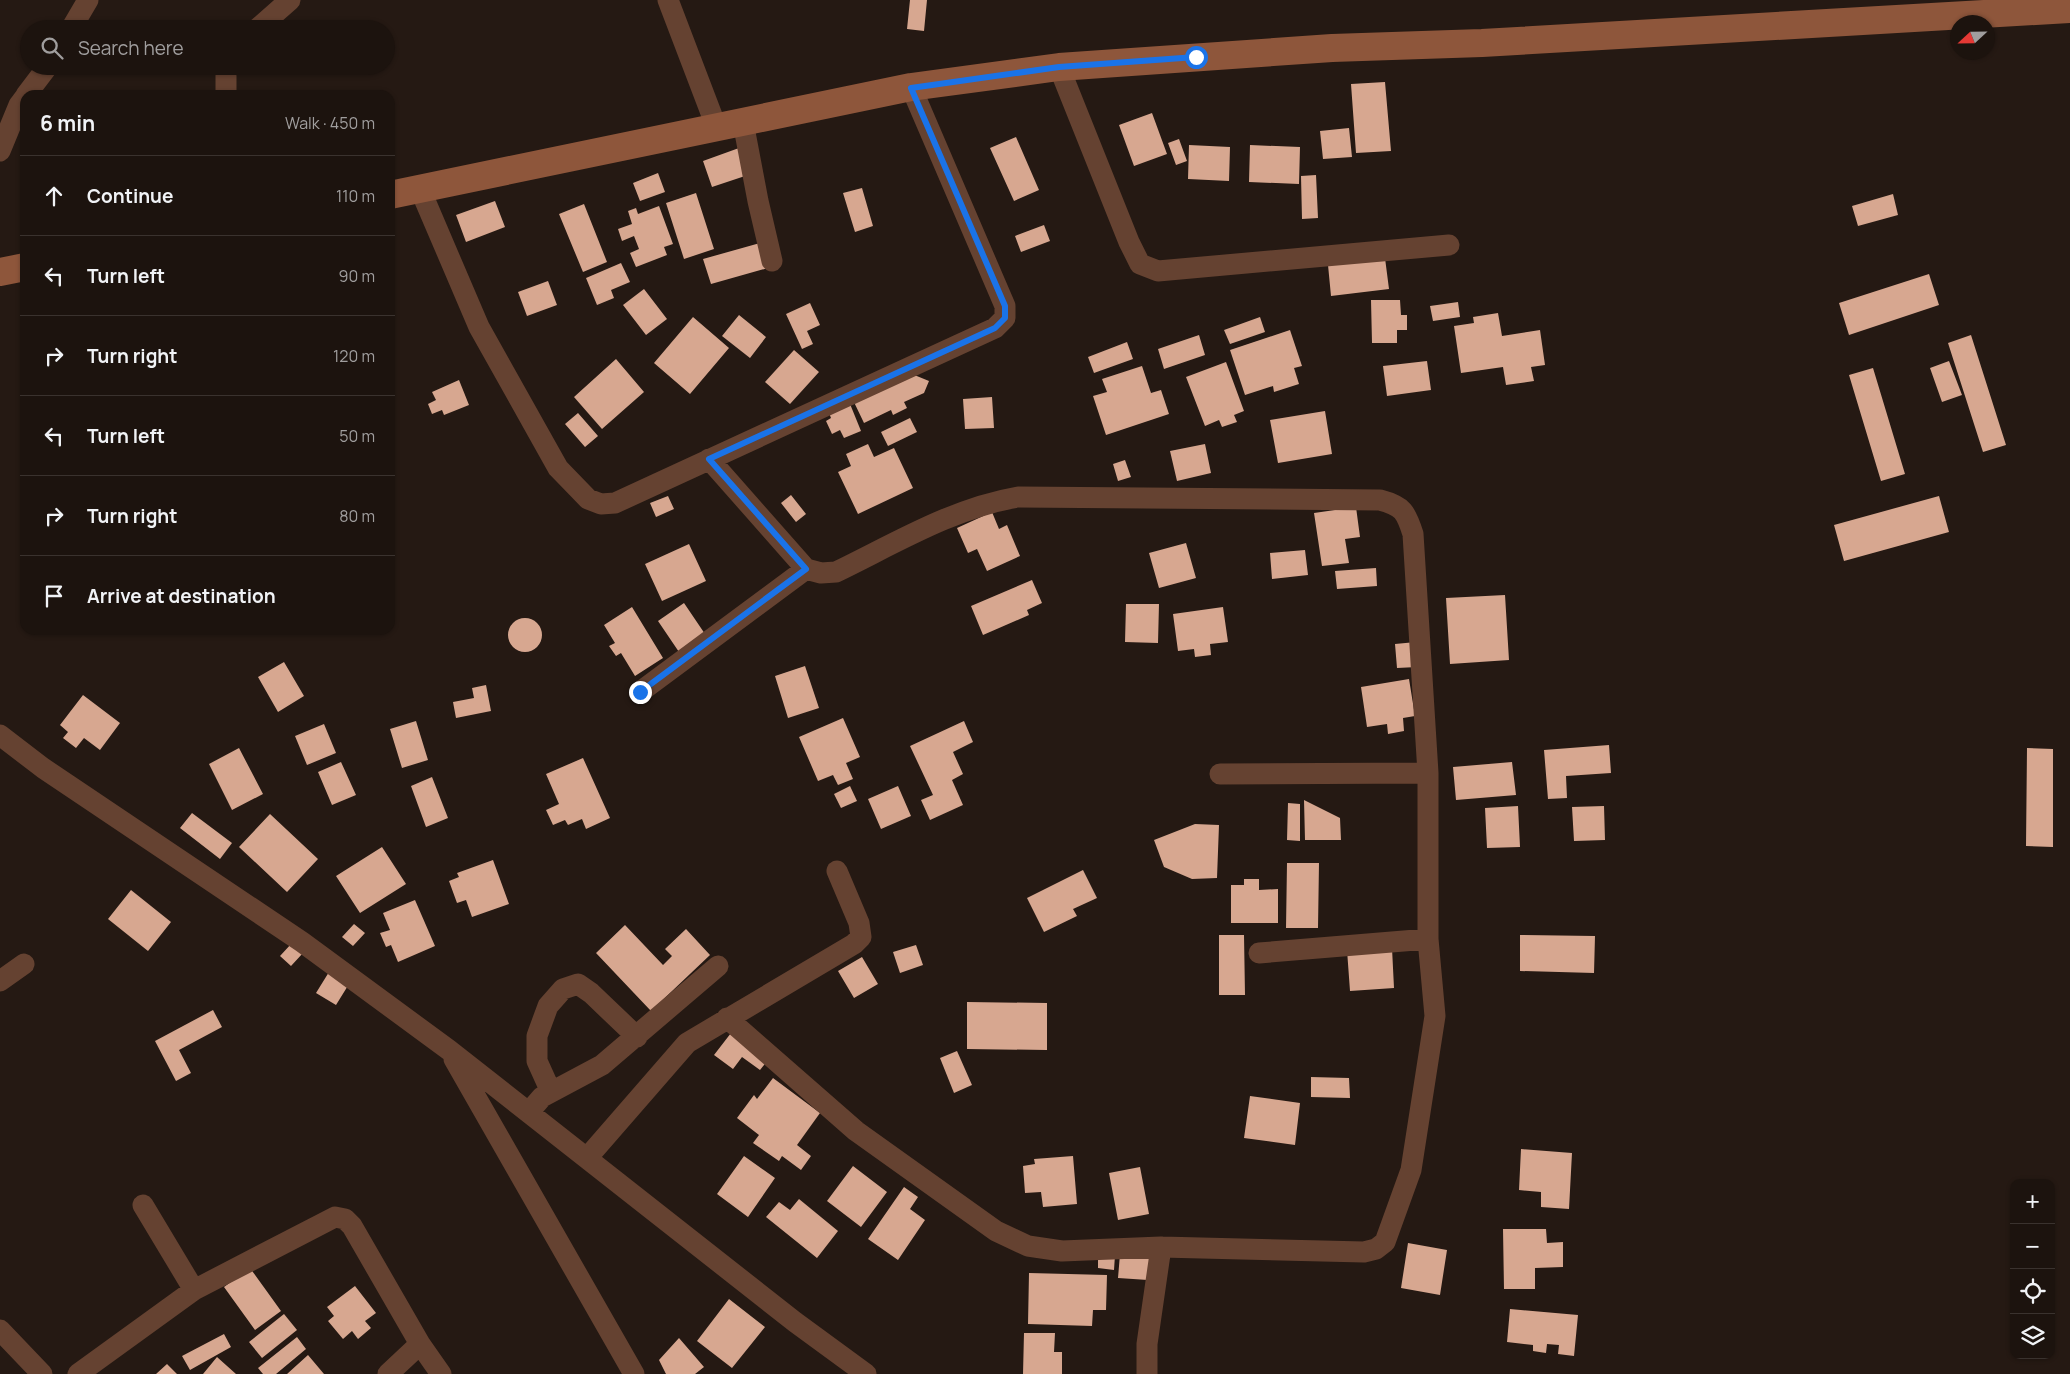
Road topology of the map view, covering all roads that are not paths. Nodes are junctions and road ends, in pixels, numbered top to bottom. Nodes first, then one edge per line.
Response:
1 (88, 0) edge
2 (290, 0) edge
3 (668, 0) edge
4 (2070, 9) edge
5 (76, 20) edge
6 (267, 20) edge
7 (1059, 67) junction
8 (41, 75) edge
9 (226, 75) edge
10 (911, 88) junction
11 (30, 90) edge
12 (226, 90) edge
13 (20, 104) edge
14 (743, 122) junction
15 (716, 126) junction
16 (0, 151) edge
17 (420, 189) junction
18 (395, 194) edge
19 (1449, 245) dead end
20 (772, 261) dead end
21 (20, 268) edge
22 (0, 272) edge
23 (709, 459) junction
24 (806, 569) junction
25 (640, 692) dead end
26 (0, 735) edge
27 (1428, 773) junction
28 (1220, 774) dead end
29 (837, 872) dead end
30 (1428, 939) junction
31 (1259, 953) dead end
32 (24, 964) dead end
33 (718, 966) dead end
34 (0, 981) edge
35 (727, 1018) junction
36 (637, 1037) junction
37 (449, 1050) junction
38 (551, 1092) junction
39 (528, 1112) junction
40 (587, 1158) junction
41 (143, 1205) dead end
42 (1161, 1247) junction
43 (194, 1290) junction
44 (2, 1336) edge
45 (420, 1344) junction
46 (42, 1374) edge
47 (78, 1374) edge
48 (388, 1374) edge
49 (441, 1374) edge
50 (634, 1374) edge
51 (866, 1374) edge
52 (1147, 1374) edge

1 - 5 street
2 - 6 street
3 - 15 street
4 - 7 main road
7 - 10 main road
7 - 19 street
8 - 11 street
9 - 12 street
10 - 14 main road
10 - 23 street
13 - 16 street
14 - 15 main road
14 - 20 street
15 - 17 main road
17 - 18 main road
17 - 23 street
21 - 22 main road
23 - 24 street
24 - 25 street
24 - 27 street
26 - 37 street
27 - 28 street
27 - 30 street
29 - 35 street
30 - 31 street
30 - 42 street
32 - 34 street
33 - 36 street
35 - 40 street
35 - 42 street
36 - 38 street
36 - 38 street
37 - 39 street
37 - 50 street
38 - 39 street
39 - 40 street
40 - 51 street
41 - 43 street
42 - 52 street
43 - 45 street
43 - 47 street
44 - 46 street
45 - 48 street
45 - 49 street

